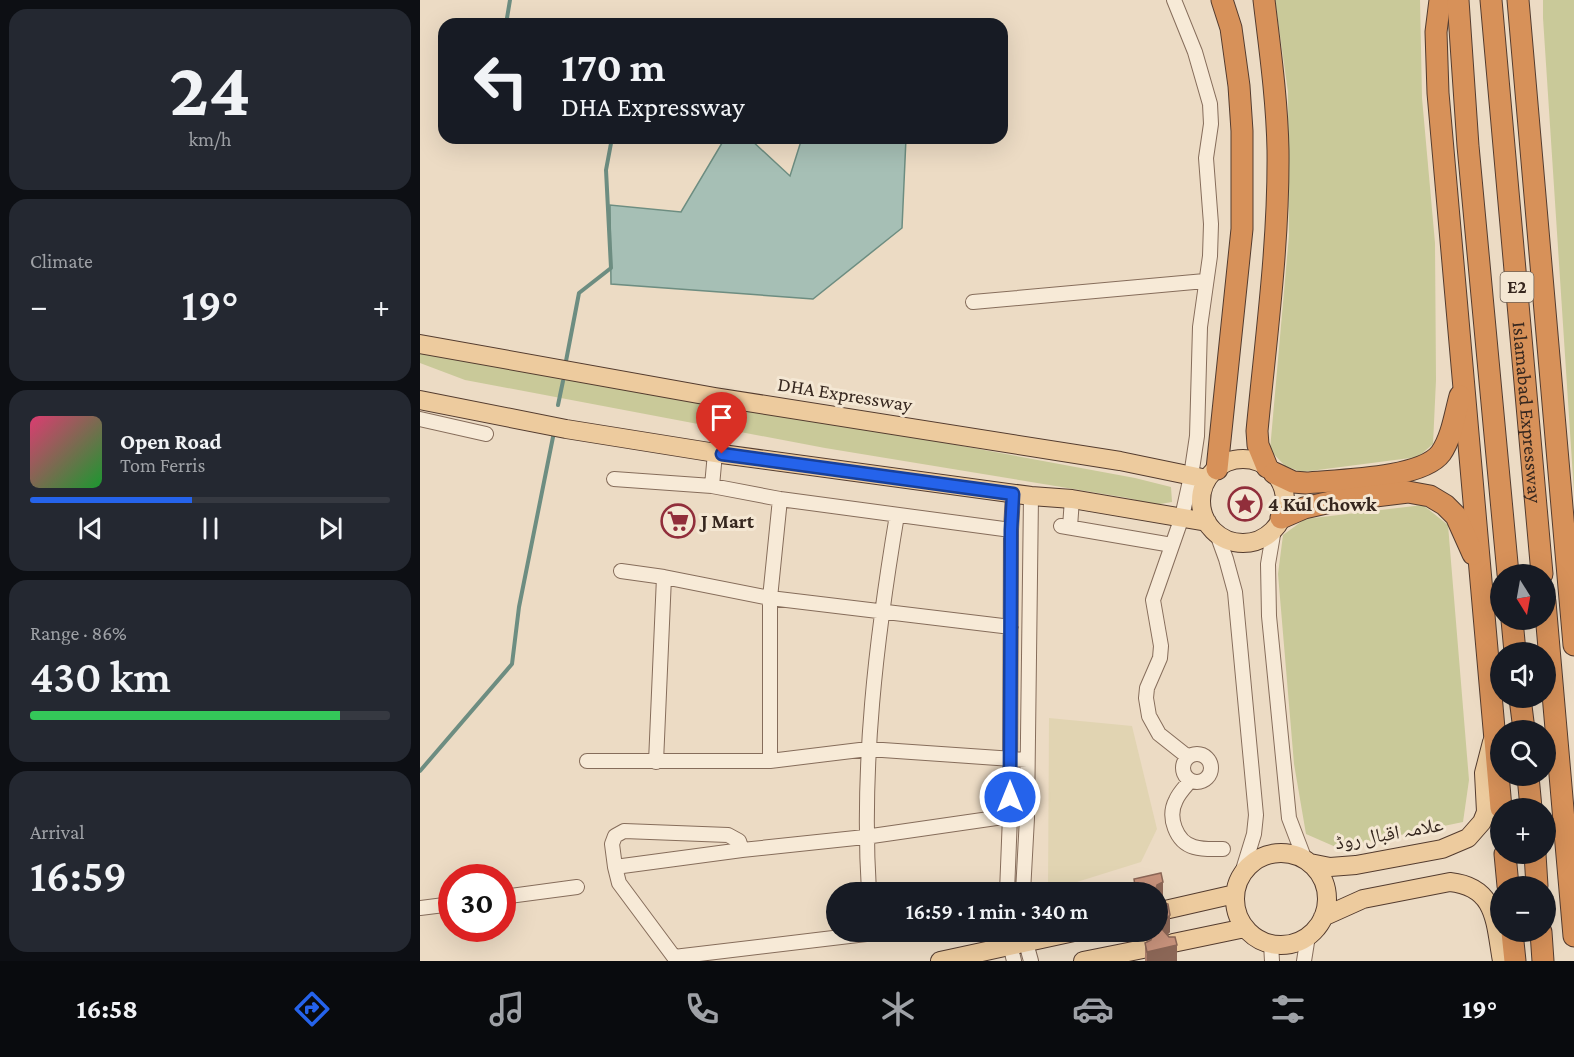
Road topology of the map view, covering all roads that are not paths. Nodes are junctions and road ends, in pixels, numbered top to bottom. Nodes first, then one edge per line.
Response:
1 (1174, 0) edge
2 (1222, 0) edge
3 (1264, 0) edge
4 (1440, 0) edge
5 (1458, 0) edge
6 (1491, 0) edge
7 (1520, 4) edge
8 (1205, 281) junction
9 (973, 302) dead end
10 (420, 344) edge
11 (1464, 383) junction
12 (420, 400) edge
13 (420, 419) edge
14 (486, 434) dead end
15 (715, 453) junction
16 (1270, 470) junction
17 (1205, 475) junction
18 (614, 479) dead end
19 (712, 486) junction
20 (1022, 495) junction
21 (780, 499) junction
22 (1072, 499) junction
23 (897, 515) junction
24 (1182, 517) junction
25 (1278, 523) junction
26 (1212, 528) junction
27 (1011, 530) junction
28 (1172, 545) junction
29 (1507, 564) edge
30 (1541, 564) edge
31 (621, 571) dead end
32 (1480, 574) junction
33 (664, 577) junction
34 (770, 598) junction
35 (881, 611) junction
36 (1011, 627) junction
37 (1547, 630) edge
38 (1574, 645) edge
39 (1493, 720) edge
40 (1490, 748) edge
41 (868, 749) junction
42 (1188, 757) junction
43 (1011, 759) junction
44 (1027, 760) junction
45 (587, 761) dead end
46 (770, 761) junction
47 (656, 762) junction
48 (1190, 781) junction
49 (1010, 816) junction
50 (865, 837) junction
51 (1223, 849) dead end
52 (742, 850) junction
53 (1308, 861) junction
54 (615, 867) junction
55 (1242, 873) junction
56 (867, 882) edge
57 (1007, 882) edge
58 (1024, 882) edge
59 (577, 887) dead end
60 (1235, 894) junction
61 (516, 895) edge
62 (438, 906) edge
63 (420, 908) edge
64 (1168, 909) edge
65 (1323, 917) junction
66 (1245, 928) junction
67 (1308, 936) junction
68 (1574, 936) edge
69 (826, 938) edge
70 (1513, 942) edge
71 (1542, 942) edge
72 (1016, 943) edge
73 (1173, 943) edge
74 (1143, 949) edge
75 (1271, 952) edge
76 (940, 961) edge
77 (1031, 961) edge
78 (1083, 961) edge
79 (1304, 961) edge
80 (1502, 961) edge
81 (1515, 961) edge
82 (1543, 961) edge

1 - 8 street
2 - 17 highway
3 - 16 highway
4 - 11 highway
5 - 29 highway, Islamabad Expressway / E2
6 - 30 highway, Islamabad Expressway / E2
7 - 38 highway
8 - 9 street
8 - 17 street
10 - 17 main road, DHA Expressway
11 - 16 highway
11 - 32 highway
12 - 15 main road
13 - 14 street
15 - 19 street
15 - 20 main road
16 - 17 main road
16 - 25 main road
17 - 24 street
17 - 26 main road
18 - 19 street
19 - 21 street
20 - 22 main road
20 - 27 street
20 - 44 street
21 - 23 street
21 - 34 street
22 - 24 main road
22 - 28 street
23 - 27 street
23 - 35 street
24 - 26 main road
24 - 28 street
25 - 26 main road
25 - 32 highway
25 - 53 street
26 - 55 street
27 - 36 street
28 - 42 street
31 - 33 street
32 - 39 highway
33 - 34 street
33 - 47 street
34 - 35 street
34 - 46 street
35 - 36 street
35 - 41 street
36 - 43 street
37 - 68 highway
40 - 53 main road, علامہ اقبال روڈ
41 - 43 street
41 - 46 street
41 - 50 street
42 - 48 street
42 - 48 street
43 - 44 street
43 - 49 street
44 - 58 street
45 - 47 street
46 - 47 street
48 - 51 street
49 - 50 street
49 - 57 street
50 - 52 street
50 - 56 street
52 - 54 street
52 - 54 street
53 - 55 main road, علامہ اقبال روڈ
53 - 65 main road, علامہ اقبال روڈ
54 - 69 street
55 - 60 main road
59 - 61 street
60 - 64 main road
60 - 66 main road
62 - 63 street
65 - 67 main road
65 - 80 main road
66 - 73 main road
66 - 75 main road
67 - 75 main road
67 - 79 street
70 - 81 highway
71 - 82 highway
72 - 76 main road
72 - 77 street
74 - 78 main road

